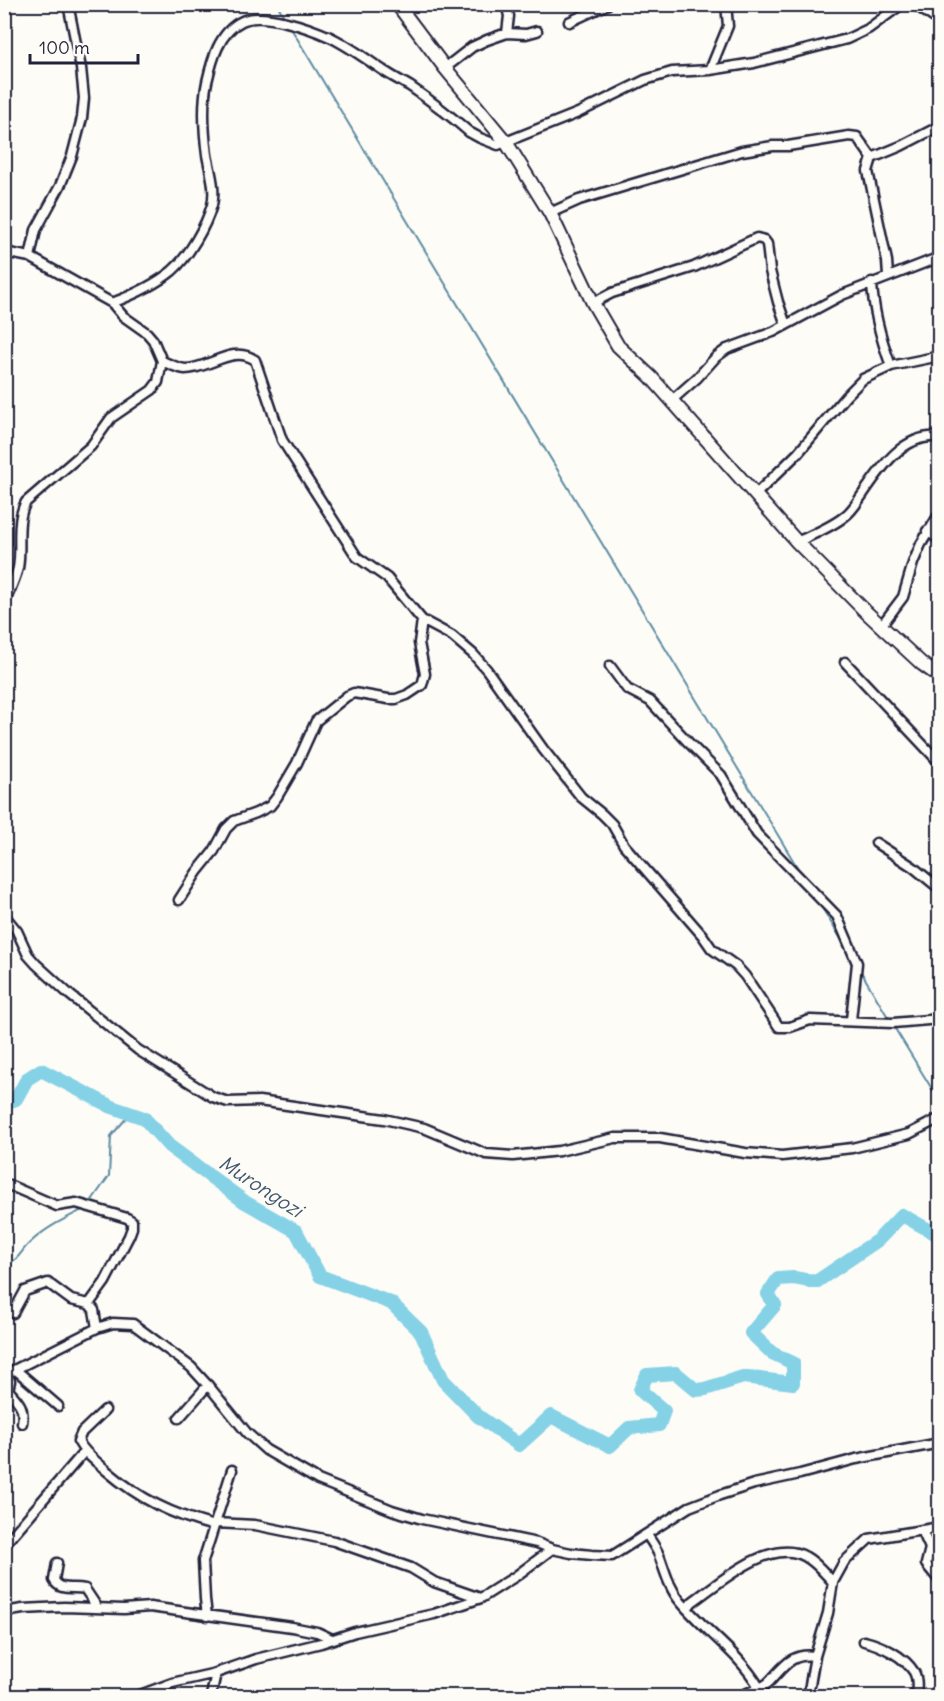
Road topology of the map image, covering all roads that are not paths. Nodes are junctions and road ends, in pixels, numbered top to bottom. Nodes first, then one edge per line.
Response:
1 (68, 4) edge
2 (397, 4) edge
3 (506, 4) edge
4 (608, 4) edge
5 (726, 4) edge
6 (902, 4) edge
7 (914, 4) edge
8 (569, 22) dead end
9 (939, 22) edge
10 (537, 31) dead end
11 (507, 33) junction
12 (445, 68) junction
13 (710, 70) junction
14 (939, 126) edge
15 (506, 142) junction
16 (872, 158) junction
17 (550, 213) junction
18 (4, 252) edge
19 (30, 257) junction
20 (939, 257) edge
21 (888, 276) junction
22 (872, 282) junction
23 (112, 303) junction
24 (593, 303) junction
25 (786, 324) junction
26 (939, 356) edge
27 (162, 361) junction
28 (891, 366) junction
29 (671, 401) junction
30 (939, 437) edge
31 (755, 495) junction
32 (939, 513) edge
33 (927, 531) junction
34 (939, 540) edge
35 (797, 542) junction
36 (4, 604) edge
37 (422, 620) junction
38 (882, 626) junction
39 (845, 662) dead end
40 (610, 666) dead end
41 (939, 677) edge
42 (939, 763) edge
43 (876, 843) dead end
44 (939, 890) edge
45 (180, 900) dead end
46 (4, 915) edge
47 (939, 1018) edge
48 (851, 1020) junction
49 (939, 1118) edge
50 (4, 1183) edge
51 (89, 1304) junction
52 (13, 1313) dead end
53 (97, 1328) junction
54 (9, 1373) edge
55 (208, 1385) junction
56 (58, 1406) dead end
57 (105, 1410) dead end
58 (179, 1418) dead end
59 (22, 1423) dead end
60 (939, 1443) edge
61 (84, 1452) junction
62 (232, 1470) dead end
63 (215, 1524) junction
64 (939, 1527) edge
65 (924, 1530) junction
66 (647, 1535) junction
67 (4, 1545) edge
68 (552, 1549) junction
69 (57, 1563) dead end
70 (939, 1581) edge
71 (833, 1582) junction
72 (481, 1598) junction
73 (97, 1607) junction
74 (687, 1609) junction
75 (4, 1612) edge
76 (207, 1616) junction
77 (332, 1639) junction
78 (864, 1641) dead end
79 (815, 1656) junction
80 (216, 1673) junction
81 (759, 1687) junction
82 (137, 1696) edge
83 (211, 1696) edge
84 (742, 1696) edge
85 (808, 1696) edge
86 (916, 1696) edge

1 - 19 street
2 - 12 street
3 - 11 street
4 - 8 street
5 - 13 street
6 - 13 street
7 - 9 street
10 - 11 street
11 - 12 street
12 - 15 street
13 - 15 street
14 - 16 street
15 - 17 street
15 - 23 street
16 - 17 street
16 - 21 street
17 - 24 street
18 - 19 street
19 - 23 street
20 - 21 street
21 - 22 street
22 - 25 street
22 - 28 street
23 - 27 street
24 - 25 street
24 - 29 street
25 - 29 street
26 - 28 street
27 - 36 street
27 - 37 street
28 - 31 street
29 - 31 street
30 - 35 street
31 - 35 street
32 - 33 street
33 - 34 street
33 - 38 street
35 - 38 street
37 - 45 street
37 - 48 street
38 - 41 street
39 - 42 street
40 - 48 street
43 - 44 street
46 - 49 street
47 - 48 street
50 - 51 street
51 - 52 street
51 - 53 street
53 - 54 street
53 - 55 street
54 - 56 street
54 - 59 street
55 - 58 street
55 - 68 street
57 - 61 street
60 - 66 street
61 - 63 street
61 - 67 street
62 - 63 street
63 - 72 street
63 - 76 street
64 - 65 street
65 - 70 street
65 - 71 street
66 - 68 street
66 - 74 street
68 - 72 street
69 - 73 street
71 - 74 street
71 - 79 street
72 - 77 street
73 - 75 street
73 - 76 street
74 - 81 street
76 - 77 street
77 - 80 street
78 - 86 street
79 - 81 street
79 - 85 street
80 - 82 street
80 - 83 street
81 - 84 street

